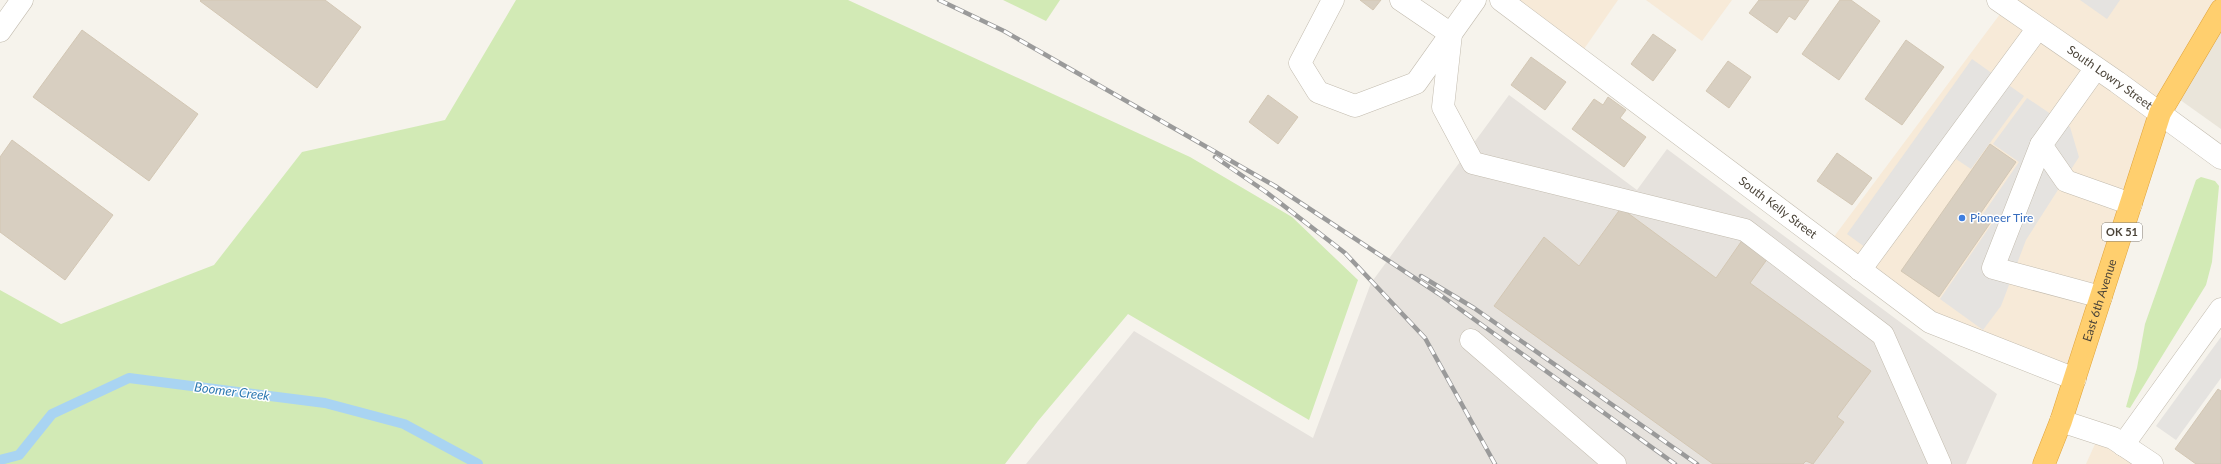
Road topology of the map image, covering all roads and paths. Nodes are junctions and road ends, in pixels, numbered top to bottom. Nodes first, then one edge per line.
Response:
1 (22, 0) edge
2 (1332, 0) edge
3 (1401, 0) edge
4 (1475, 0) edge
5 (1501, 0) edge
6 (1998, 0) edge
7 (2221, 10) edge
8 (2038, 28) junction
9 (0, 31) edge
10 (1451, 34) junction
11 (2096, 68) junction
12 (2160, 113) junction
13 (2041, 145) junction
14 (2221, 158) edge
15 (2131, 204) junction
16 (1860, 270) junction
17 (2101, 297) junction
18 (2221, 308) edge
19 (1470, 340) dead end
20 (2074, 379) junction
21 (2061, 421) junction
22 (2123, 445) junction
23 (1615, 464) edge
24 (1940, 464) edge
25 (2044, 464) edge
26 (2152, 464) edge

1 - 9 street
2 - 10 street
3 - 10 street
4 - 10 street
5 - 16 street, South Kelly Street
6 - 8 street, South Lowry Street
7 - 12 highway, East 6th Avenue / OK 51
8 - 11 street, South Lowry Street
8 - 16 street
10 - 24 street
11 - 12 street, South Lowry Street
11 - 13 street
12 - 14 street, South Lowry Street
12 - 15 highway, East 6th Avenue / OK 51
13 - 15 street
13 - 17 street
15 - 17 highway, East 6th Avenue / OK 51
16 - 20 street, South Kelly Street
17 - 20 highway, East 6th Avenue / OK 51
18 - 22 street
19 - 23 street
20 - 21 highway, East 6th Avenue / OK 51
21 - 22 street
21 - 25 highway, East 6th Avenue / OK 51
22 - 26 street

